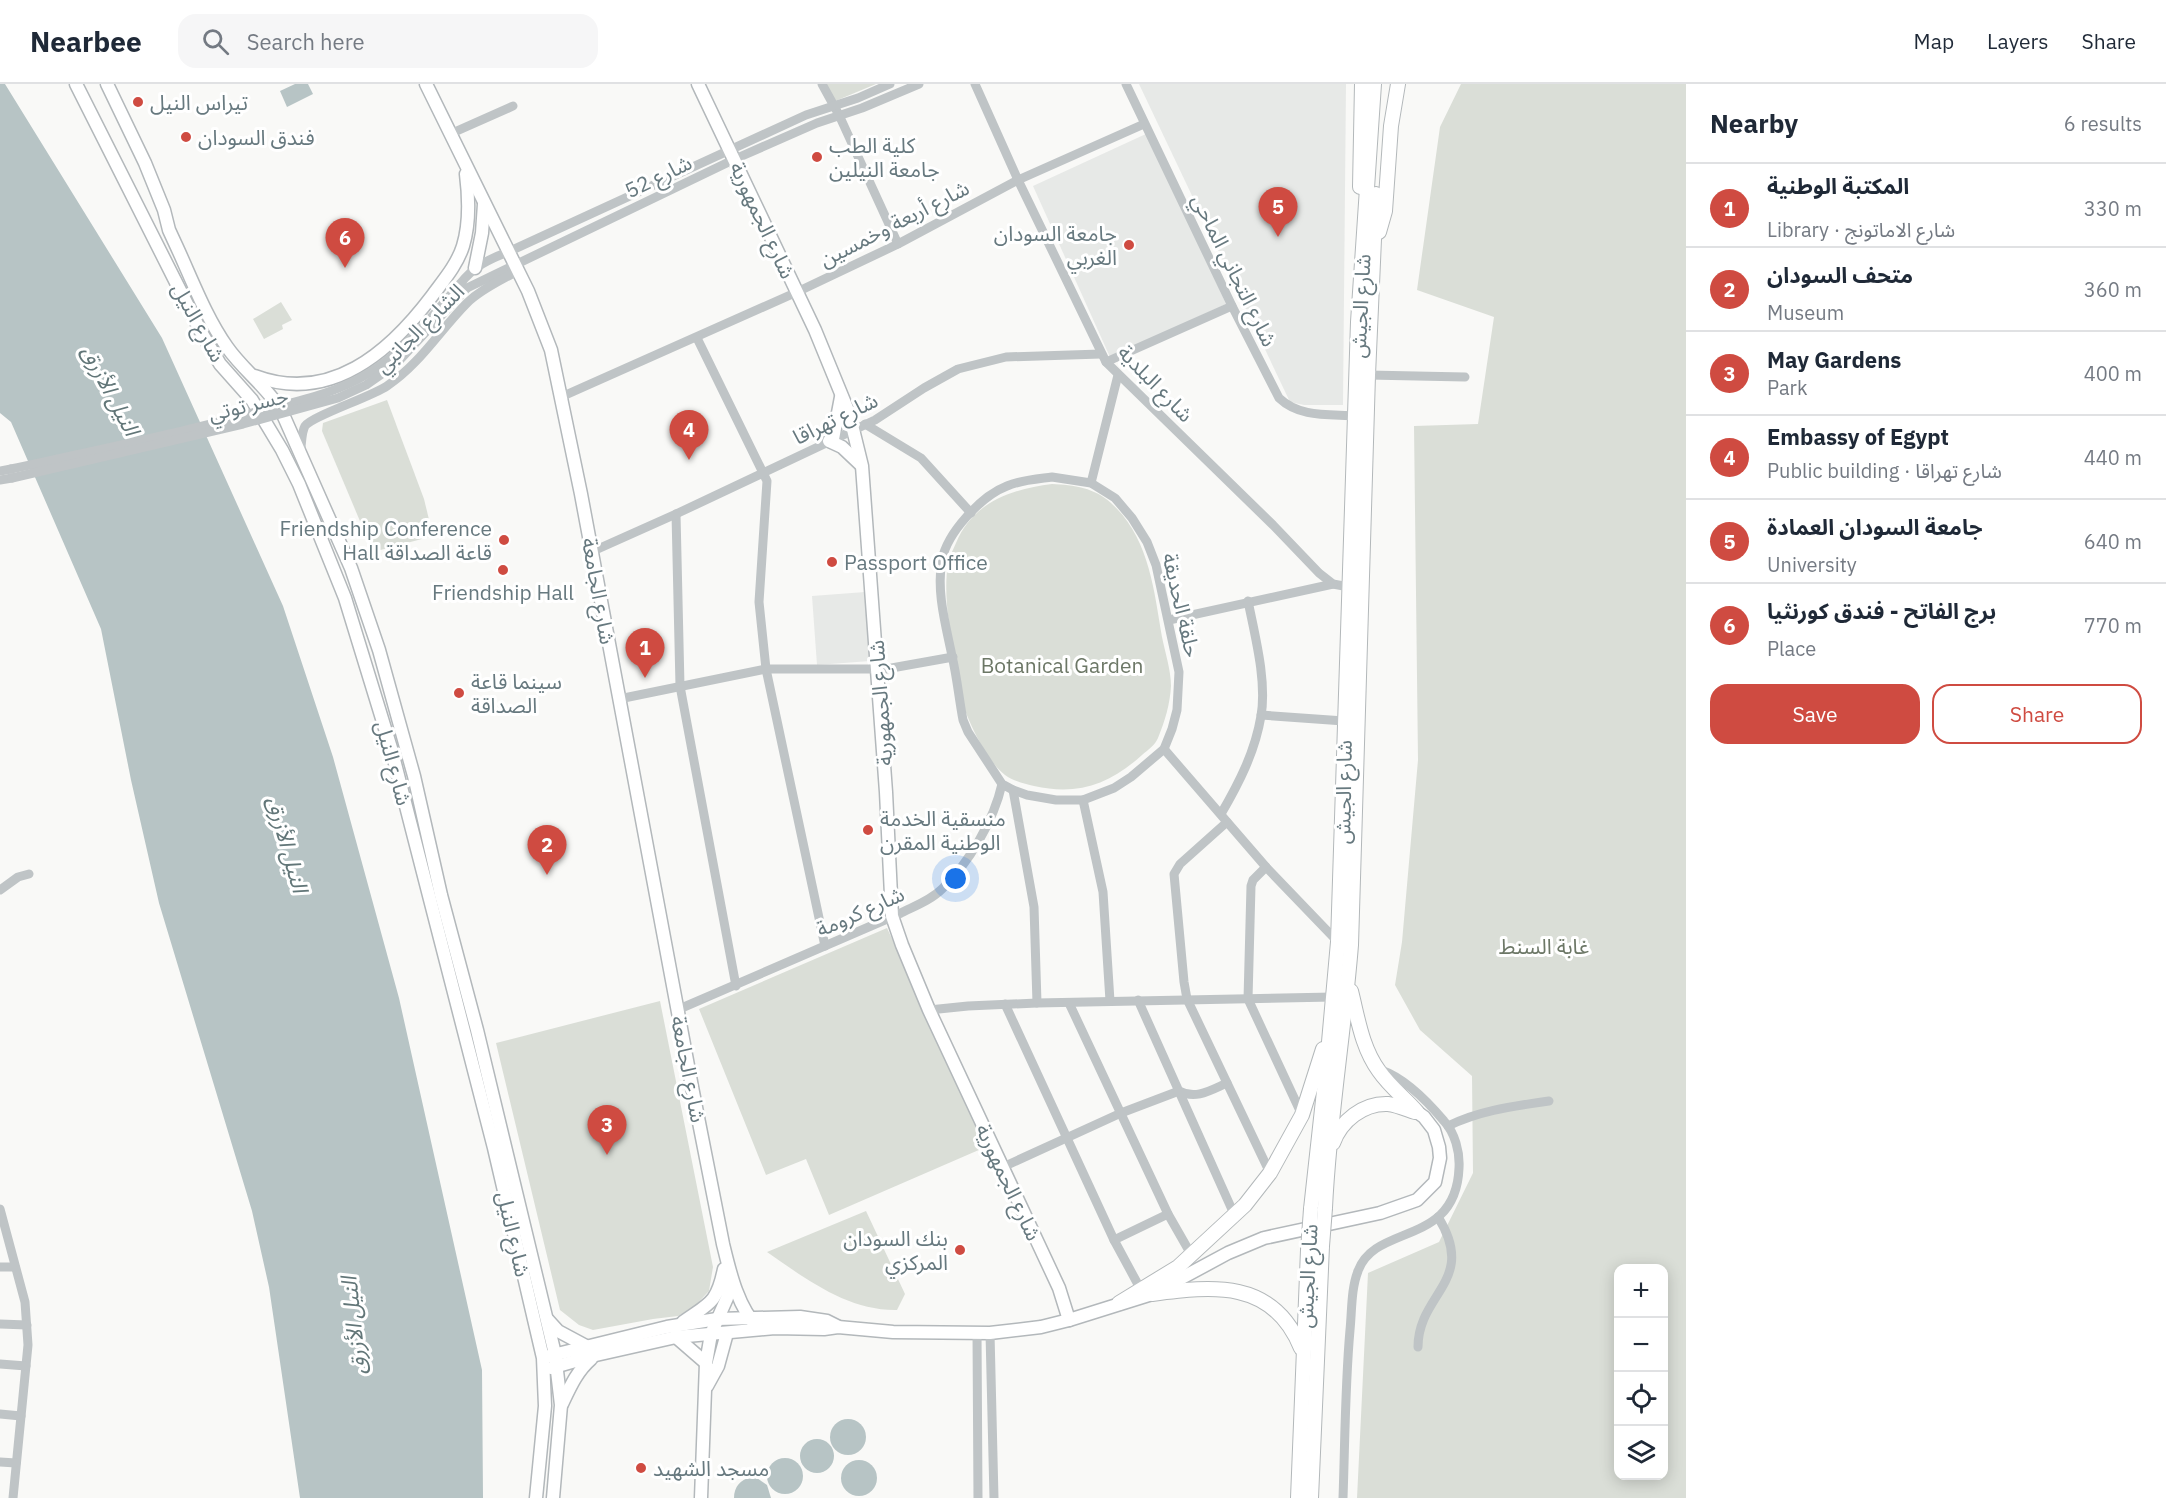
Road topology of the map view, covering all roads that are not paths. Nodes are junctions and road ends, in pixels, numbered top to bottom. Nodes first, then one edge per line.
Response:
1 (76, 84) edge
2 (106, 84) edge
3 (426, 84) edge
4 (698, 84) edge
5 (822, 84) edge
6 (890, 84) edge
7 (919, 84) edge
8 (975, 84) edge
9 (1126, 84) edge
10 (1362, 84) edge
11 (1374, 84) edge
12 (1383, 84) edge
13 (1398, 84) edge
14 (513, 106) dead end
15 (832, 106) junction
16 (839, 115) junction
17 (1144, 124) junction
18 (450, 134) junction
19 (732, 154) junction
20 (464, 164) junction
21 (1018, 180) junction
22 (484, 203) junction
23 (1363, 232) junction
24 (898, 244) junction
25 (1372, 248) junction
26 (508, 252) junction
27 (453, 266) junction
28 (516, 268) junction
29 (471, 271) junction
30 (463, 286) junction
31 (797, 292) junction
32 (1232, 306) junction
33 (697, 338) junction
34 (1104, 358) junction
35 (249, 374) junction
36 (1118, 375) junction
37 (1368, 375) junction
38 (1465, 377) dead end
39 (841, 394) junction
40 (561, 397) junction
41 (1356, 416) junction
42 (859, 427) junction
43 (831, 440) junction
44 (300, 453) junction
45 (862, 466) junction
46 (0, 471) edge
47 (762, 473) junction
48 (0, 480) edge
49 (1091, 483) junction
50 (971, 513) junction
51 (675, 514) junction
52 (591, 552) junction
53 (1333, 584) junction
54 (1349, 587) junction
55 (360, 592) junction
56 (345, 598) junction
57 (1248, 601) junction
58 (1169, 620) junction
59 (953, 657) junction
60 (877, 668) junction
61 (766, 669) junction
62 (680, 686) junction
63 (619, 699) junction
64 (1261, 715) junction
65 (1344, 721) junction
66 (1164, 748) junction
67 (414, 776) junction
68 (399, 781) junction
69 (1002, 784) junction
70 (1012, 790) junction
71 (1083, 800) junction
72 (1224, 818) junction
73 (1266, 867) junction
74 (29, 874) dead end
75 (0, 890) edge
76 (436, 897) junction
77 (892, 916) junction
78 (1338, 942) junction
79 (825, 946) junction
80 (1348, 982) junction
81 (736, 986) junction
82 (1333, 997) junction
83 (1187, 999) junction
84 (1248, 999) junction
85 (1138, 1000) junction
86 (1110, 1001) junction
87 (1037, 1003) junction
88 (1068, 1003) junction
89 (1005, 1004) junction
90 (677, 1010) junction
91 (929, 1010) junction
92 (1330, 1027) junction
93 (1379, 1072) junction
94 (1227, 1083) junction
95 (1179, 1091) junction
96 (1549, 1101) dead end
97 (1418, 1112) junction
98 (1121, 1113) junction
99 (1302, 1115) junction
100 (1449, 1126) junction
101 (1066, 1138) junction
102 (1327, 1160) junction
103 (1003, 1167) junction
104 (1270, 1173) junction
105 (0, 1209) edge
106 (1168, 1214) junction
107 (1234, 1214) junction
108 (1438, 1217) junction
109 (1114, 1240) junction
110 (1192, 1256) junction
111 (727, 1260) junction
112 (528, 1264) junction
113 (15, 1267) junction
114 (0, 1268) edge
115 (1146, 1292) junction
116 (1119, 1303) joint
117 (748, 1317) junction
118 (546, 1318) junction
119 (717, 1319) junction
120 (1069, 1320) junction
121 (0, 1324) edge
122 (680, 1324) junction
123 (27, 1325) junction
124 (838, 1326) junction
125 (759, 1329) junction
126 (727, 1333) junction
127 (984, 1333) junction
128 (711, 1334) junction
129 (676, 1337) junction
130 (586, 1346) junction
131 (1418, 1347) dead end
132 (1304, 1352) junction
133 (596, 1355) junction
134 (550, 1362) junction
135 (706, 1363) junction
136 (0, 1364) edge
137 (26, 1366) junction
138 (705, 1390) junction
139 (561, 1405) junction
140 (0, 1414) edge
141 (21, 1416) junction
142 (0, 1462) edge
143 (16, 1463) junction
144 (13, 1498) edge
145 (536, 1498) edge
146 (553, 1498) edge
147 (701, 1498) edge
148 (978, 1498) edge
149 (994, 1498) edge
150 (1298, 1498) edge
151 (1311, 1498) edge
152 (1343, 1498) edge

1 - 56 main road, شارع النيل
2 - 35 main road, شارع النيل
3 - 18 main road, شارع الجامعة
4 - 19 main road, شارع الجمهورية
5 - 15 street
6 - 15 street, شارع 52
7 - 16 street, شارع 52
8 - 21 street, شارع البلدية
9 - 17 street, شارع التجاني الماحي
10 - 23 highway
11 - 23 highway, شارع الجيش
12 - 25 highway, شارع الجيش
13 - 25 highway
14 - 18 street
15 - 16 street
15 - 19 street, شارع 52
16 - 19 street, شارع 52
16 - 24 street
17 - 21 street, شارع أربعة وخمسين
17 - 32 street, شارع التجاني الماحي
18 - 20 main road, شارع الجامعة
19 - 26 street, شارع 52
19 - 28 street, شارع 52
19 - 31 main road, شارع الجمهورية
20 - 22 main road, شارع الجامعة
20 - 27 main road
21 - 24 street, شارع أربعة وخمسين
21 - 34 street, شارع البلدية
22 - 26 main road, شارع الجامعة
22 - 29 main road
23 - 41 highway, شارع الجيش
24 - 31 street, شارع أربعة وخمسين
25 - 37 highway, شارع الجيش
26 - 28 main road, شارع الجامعة
26 - 29 street, شارع 52
27 - 29 street
27 - 35 main road
28 - 30 street
28 - 40 main road, شارع الجامعة
28 - 44 street, الشارع الجانبي
29 - 30 street
30 - 46 street, جسر توتي, bridge
30 - 48 street, جسر توتي, bridge
31 - 33 street, شارع أربعة وخمسين
31 - 39 main road, شارع الجمهورية
32 - 34 street, شارع تهراقا
32 - 41 street, شارع التجاني الماحي
33 - 40 street, شارع أربعة وخمسين
33 - 47 street
34 - 36 street, شارع البلدية
34 - 42 street, شارع تهراقا
35 - 44 main road, شارع النيل
36 - 49 street
36 - 53 street, شارع البلدية
37 - 38 street
37 - 80 highway, شارع الجيش
39 - 42 main road, شارع الجمهورية
39 - 43 main road
40 - 52 main road, شارع الجامعة
41 - 54 highway, شارع الجيش
42 - 43 street, شارع تهراقا
42 - 45 main road, شارع الجمهورية
42 - 50 street
43 - 45 main road
43 - 47 street, شارع تهراقا
44 - 55 main road, شارع النيل
45 - 60 main road, شارع الجمهورية
47 - 51 street, شارع تهراقا
47 - 61 street
49 - 50 street, حلقة الحديقة
49 - 58 street, حلقة الحديقة
50 - 59 street, حلقة الحديقة
51 - 52 street, شارع تهراقا
51 - 62 street
52 - 63 main road, شارع الجامعة
53 - 54 street
53 - 57 street
54 - 65 highway, شارع الجيش
55 - 56 main road
55 - 67 main road, شارع النيل
56 - 68 main road, شارع النيل
57 - 58 street
57 - 64 street
58 - 66 street, حلقة الحديقة
59 - 60 street
59 - 69 street, حلقة الحديقة
60 - 61 street
60 - 77 main road, شارع الجمهورية
61 - 62 street
61 - 79 street
62 - 63 street
62 - 81 street
63 - 90 main road, شارع الجامعة
64 - 65 street
64 - 72 street
65 - 78 highway, شارع الجيش
66 - 71 street, حلقة الحديقة
66 - 72 street
67 - 68 main road
67 - 76 main road, شارع النيل
68 - 76 main road, شارع النيل
69 - 70 street, حلقة الحديقة
69 - 77 street, شارع كرومة
70 - 71 street, حلقة الحديقة
70 - 87 street
71 - 86 street
72 - 73 street
72 - 83 street
73 - 78 street
73 - 84 street
74 - 75 street
76 - 112 main road, شارع النيل
77 - 79 street, شارع كرومة
77 - 91 main road, شارع الجمهورية
78 - 82 highway, شارع الجيش
79 - 81 street, شارع كرومة
80 - 93 highway
80 - 102 highway, شارع الجيش
81 - 90 street, شارع كرومة
82 - 84 street
82 - 92 highway, شارع الجيش
83 - 84 street
83 - 85 street
83 - 94 street
84 - 99 street
85 - 86 street
85 - 95 street
86 - 88 street
87 - 88 street
87 - 89 street
88 - 98 street
89 - 91 street
89 - 101 street
90 - 111 main road, شارع الجامعة
91 - 103 main road, شارع الجمهورية
92 - 99 highway
92 - 132 highway, شارع الجيش, bridge
93 - 97 highway
93 - 100 street
94 - 95 street
94 - 104 street
95 - 98 street
95 - 107 street
96 - 100 street
97 - 102 highway
97 - 115 main road
98 - 101 street
98 - 106 street
99 - 104 highway
100 - 108 street
101 - 103 street
101 - 109 street
102 - 151 highway, شارع الجيش, bridge
103 - 120 main road, شارع الجمهورية
104 - 107 highway
105 - 113 street
106 - 109 street
106 - 110 street
107 - 110 highway
108 - 131 street
108 - 152 street
109 - 115 street
110 - 115 highway
111 - 117 main road, شارع الجامعة
111 - 119 main road, شارع الجامعة
111 - 122 main road
112 - 118 main road, شارع النيل
112 - 134 main road, شارع النيل
113 - 114 street
113 - 123 street
115 - 116 highway
115 - 132 highway
116 - 120 main road
117 - 119 main road
117 - 124 main road
117 - 125 main road, شارع الجامعة
118 - 130 main road
118 - 134 main road, شارع النيل
119 - 122 main road
119 - 128 main road, شارع الجامعة
120 - 127 main road
121 - 123 street
122 - 130 main road
123 - 137 street
124 - 125 main road
124 - 127 main road
125 - 126 main road
126 - 128 main road
126 - 138 main road, شارع الجامعة
127 - 148 street
127 - 149 street
128 - 129 main road
128 - 135 main road, شارع الجامعة
129 - 133 main road
129 - 135 main road
130 - 134 main road
132 - 150 highway, شارع الجيش
133 - 134 main road
133 - 139 main road
134 - 139 main road, شارع النيل
134 - 145 main road, شارع النيل
135 - 138 main road, شارع الجامعة
136 - 137 street
137 - 141 street
138 - 147 main road, شارع الجامعة
139 - 146 main road, شارع النيل
140 - 141 street
141 - 143 street
142 - 143 street
143 - 144 street

